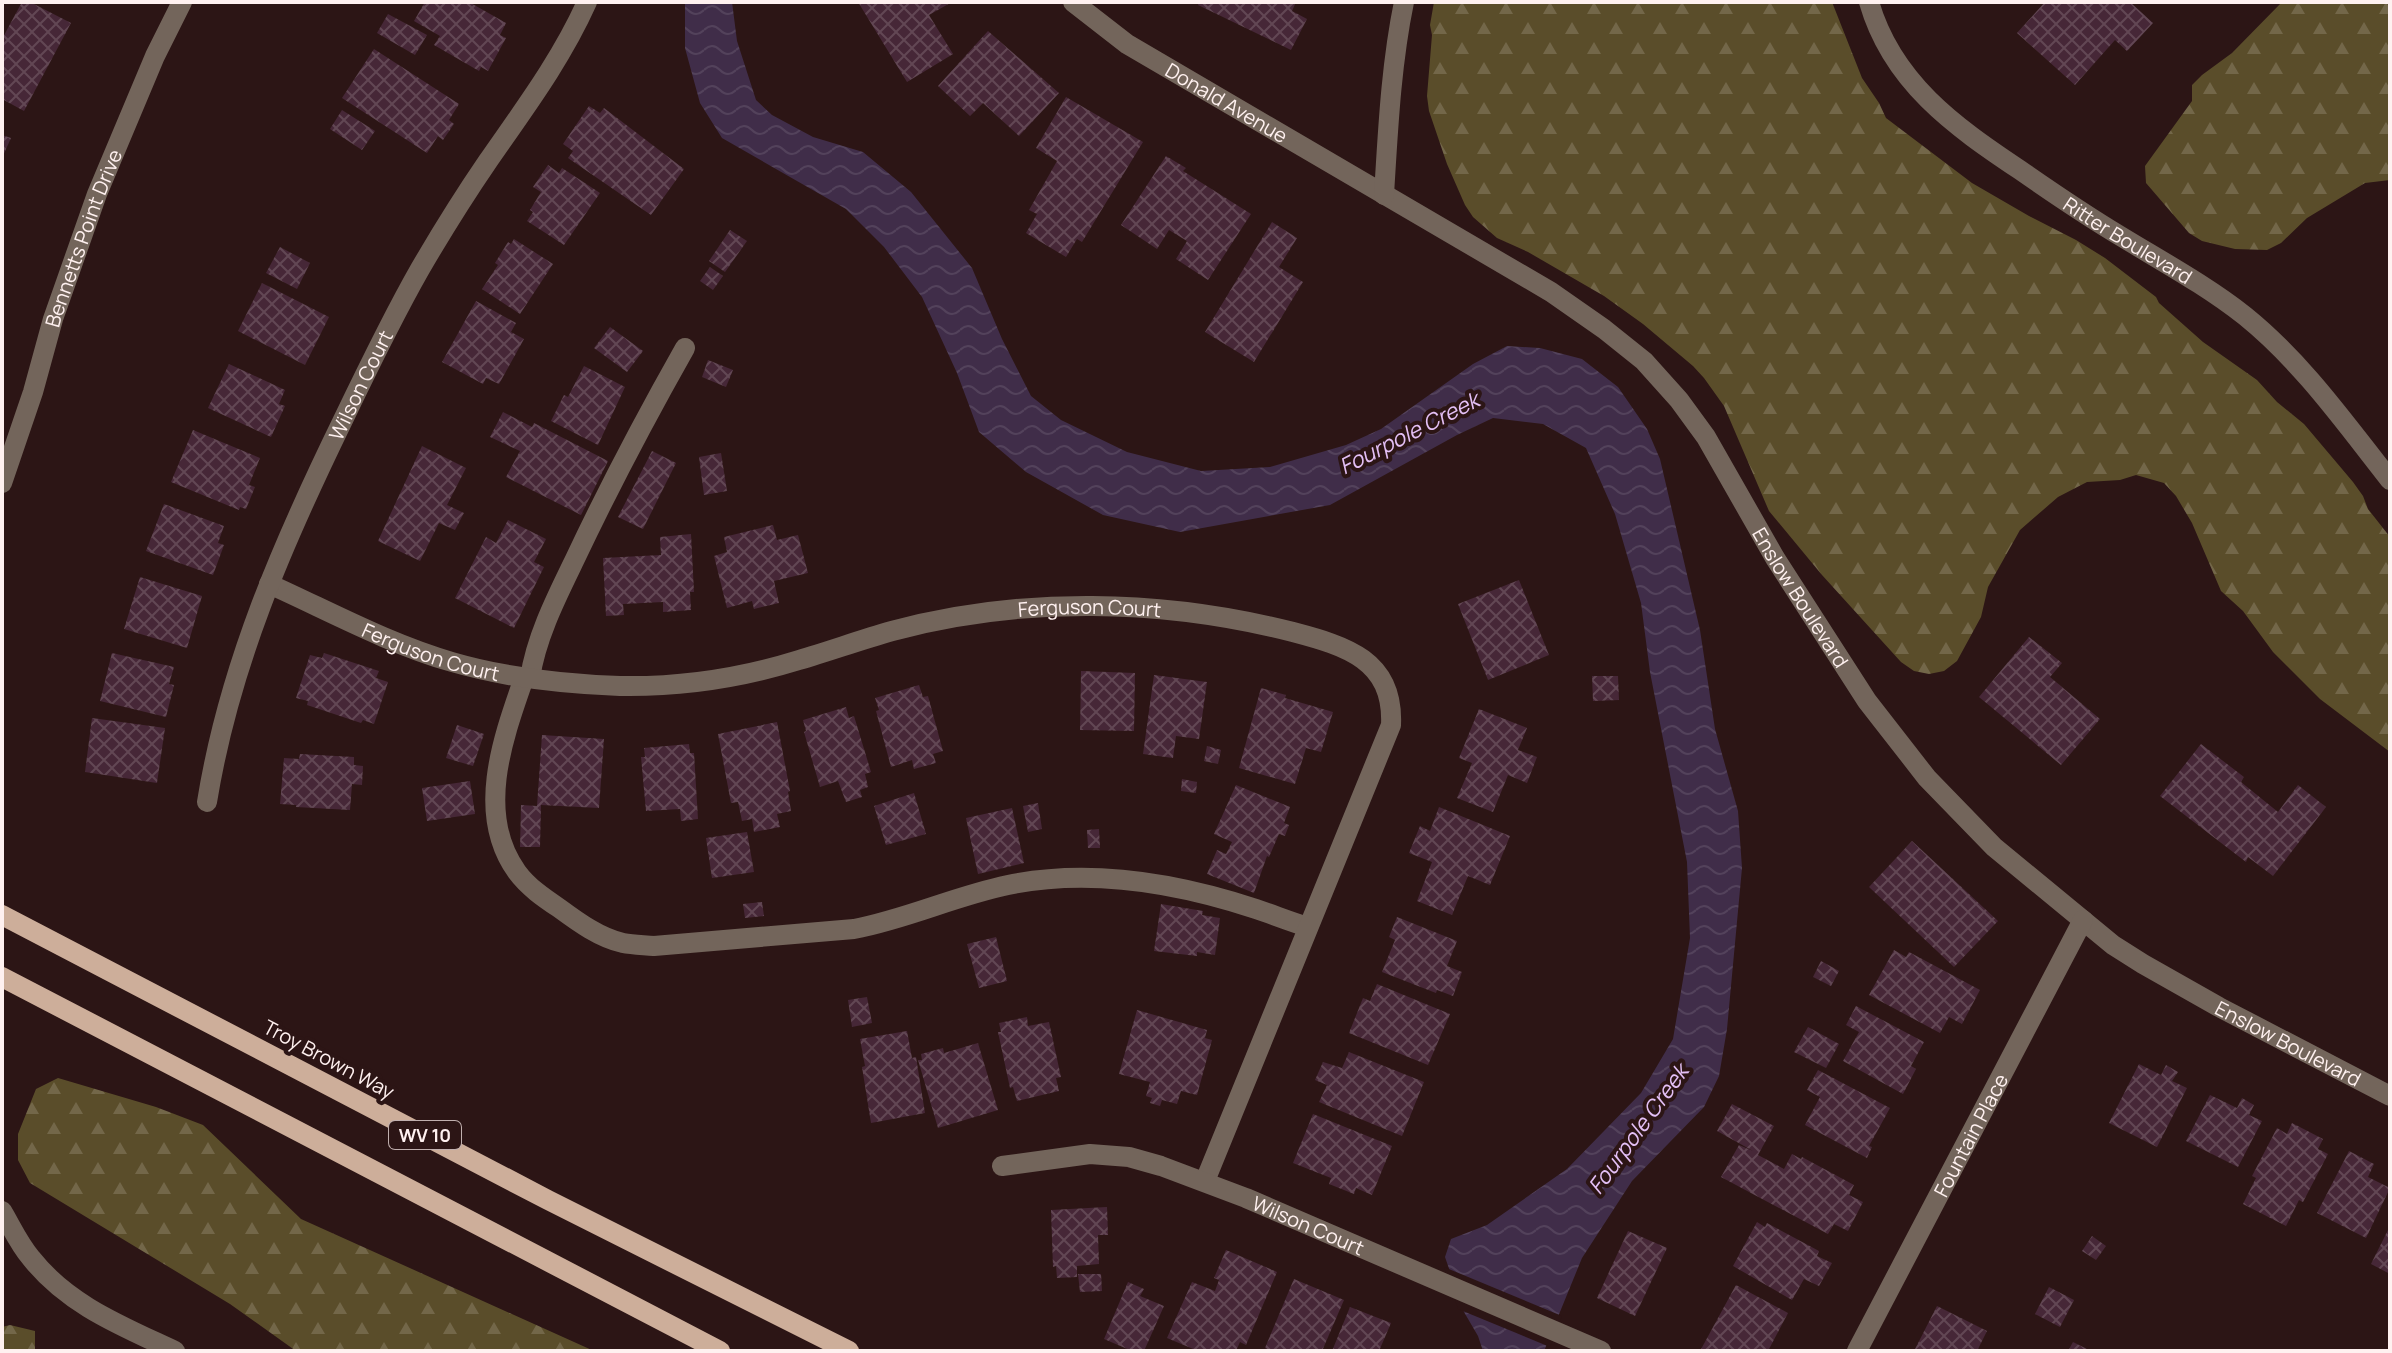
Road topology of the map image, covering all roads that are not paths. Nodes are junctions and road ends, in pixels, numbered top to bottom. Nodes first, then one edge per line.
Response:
1 (182, 2) edge
2 (587, 2) edge
3 (1073, 2) edge
4 (1404, 2) edge
5 (1869, 2) edge
6 (1384, 195) junction
7 (685, 348) dead end
8 (2390, 480) edge
9 (2, 483) edge
10 (269, 584) junction
11 (527, 678) junction
12 (207, 802) dead end
13 (2, 915) edge
14 (2083, 920) junction
15 (1308, 927) junction
16 (2, 977) edge
17 (2390, 1096) edge
18 (1002, 1166) dead end
19 (1205, 1181) junction
20 (2, 1211) edge
21 (1595, 1348) edge
22 (175, 1351) edge
23 (720, 1351) edge
24 (849, 1351) edge
25 (1857, 1351) edge

1 - 9 street, Bennetts Point Drive
2 - 10 street, Wilson Court
3 - 6 street, Donald Avenue
4 - 6 street
5 - 8 street, Ritter Boulevard
6 - 14 street, Enslow Boulevard
7 - 11 street
10 - 11 street, Ferguson Court
10 - 12 street, Wilson Court
11 - 15 street
11 - 15 street, Ferguson Court
13 - 24 main road, Troy Brown Way / WV 10
14 - 17 street, Enslow Boulevard
14 - 25 street, Fountain Place
15 - 19 street, Ferguson Court
16 - 23 main road, WV 10
18 - 19 street, Wilson Court
19 - 21 street, Wilson Court
20 - 22 street

